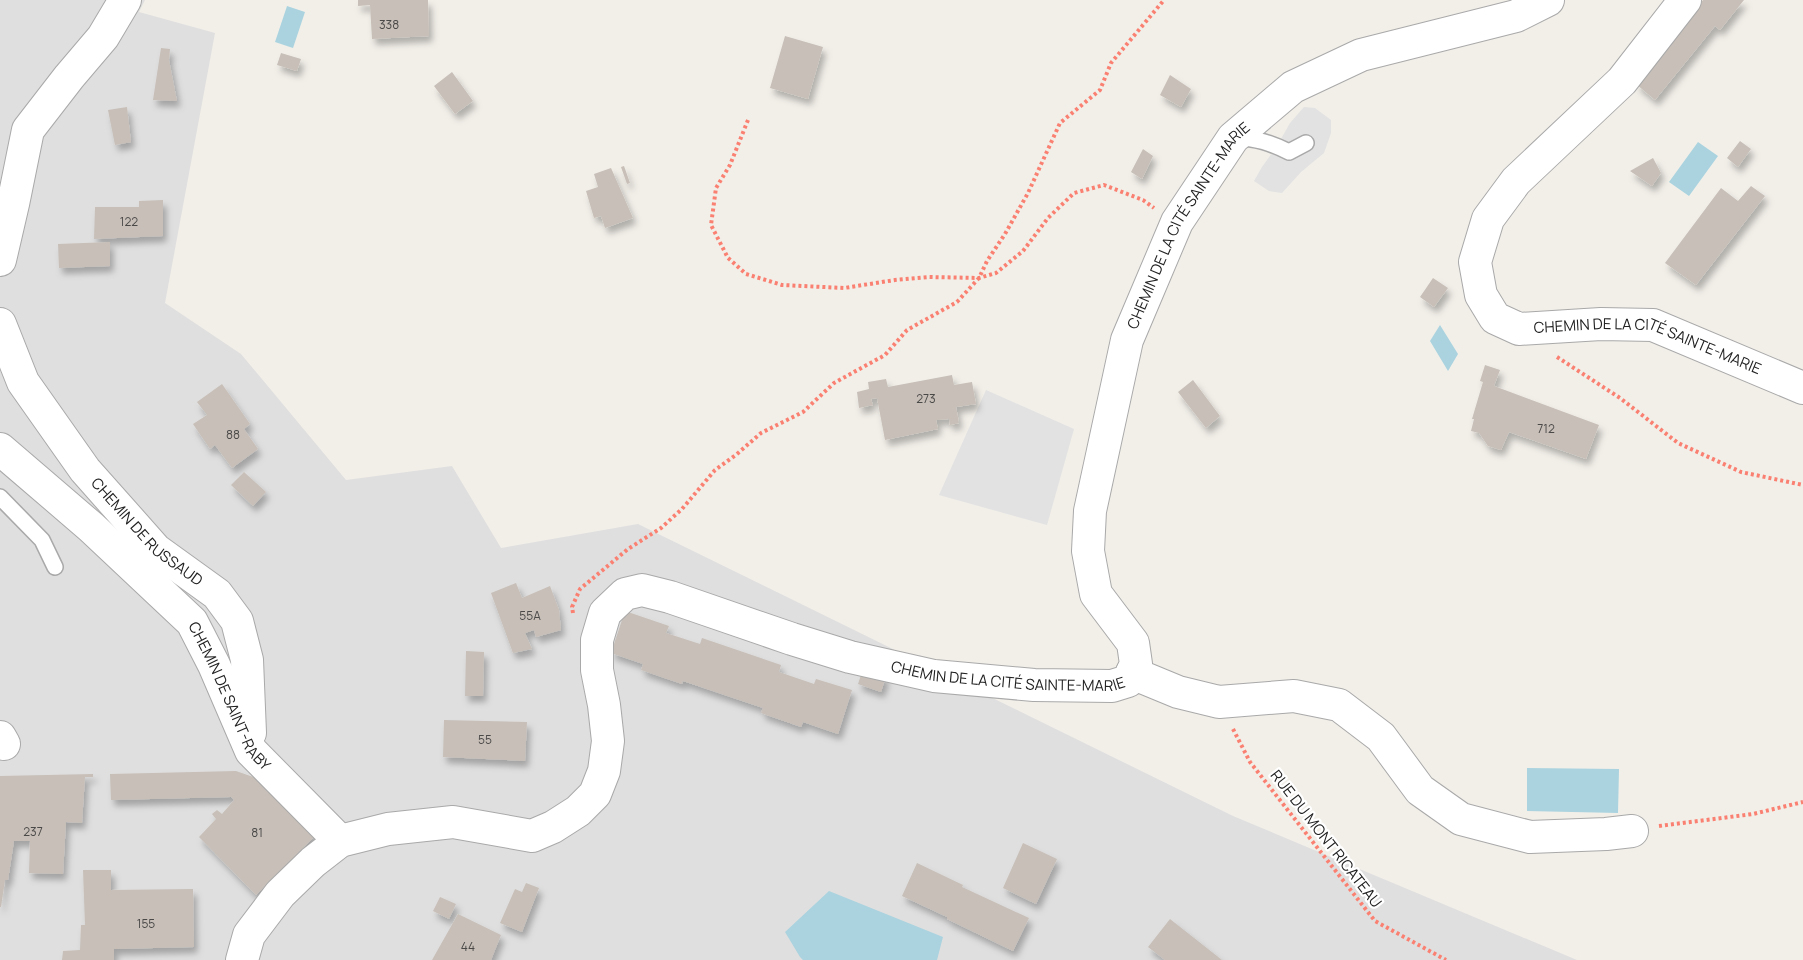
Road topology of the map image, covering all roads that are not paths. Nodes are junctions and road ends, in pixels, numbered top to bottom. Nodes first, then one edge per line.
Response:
1 (125, 0) edge
2 (1548, 0) edge
3 (1685, 0) edge
4 (1233, 138) junction
5 (1306, 143) dead end
6 (0, 260) edge
7 (0, 324) edge
8 (1803, 388) edge
9 (0, 449) edge
10 (0, 497) edge
11 (55, 567) dead end
12 (1131, 673) junction
13 (251, 751) junction
14 (1632, 831) road end
15 (340, 841) junction
16 (242, 960) edge

1 - 6 street
2 - 4 street, CHEMIN DE LA CITÉ SAINTE-MARIE
3 - 8 street, CHEMIN DE LA CITÉ SAINTE-MARIE
4 - 5 lane
4 - 12 street, CHEMIN DE LA CITÉ SAINTE-MARIE
7 - 13 street, CHEMIN DE RUSSAUD
9 - 13 street, CHEMIN DE SAINT-RABY
10 - 11 lane
12 - 14 street
12 - 15 street, CHEMIN DE LA CITÉ SAINTE-MARIE
13 - 15 street, CHEMIN DE SAINT-RABY
15 - 16 street

